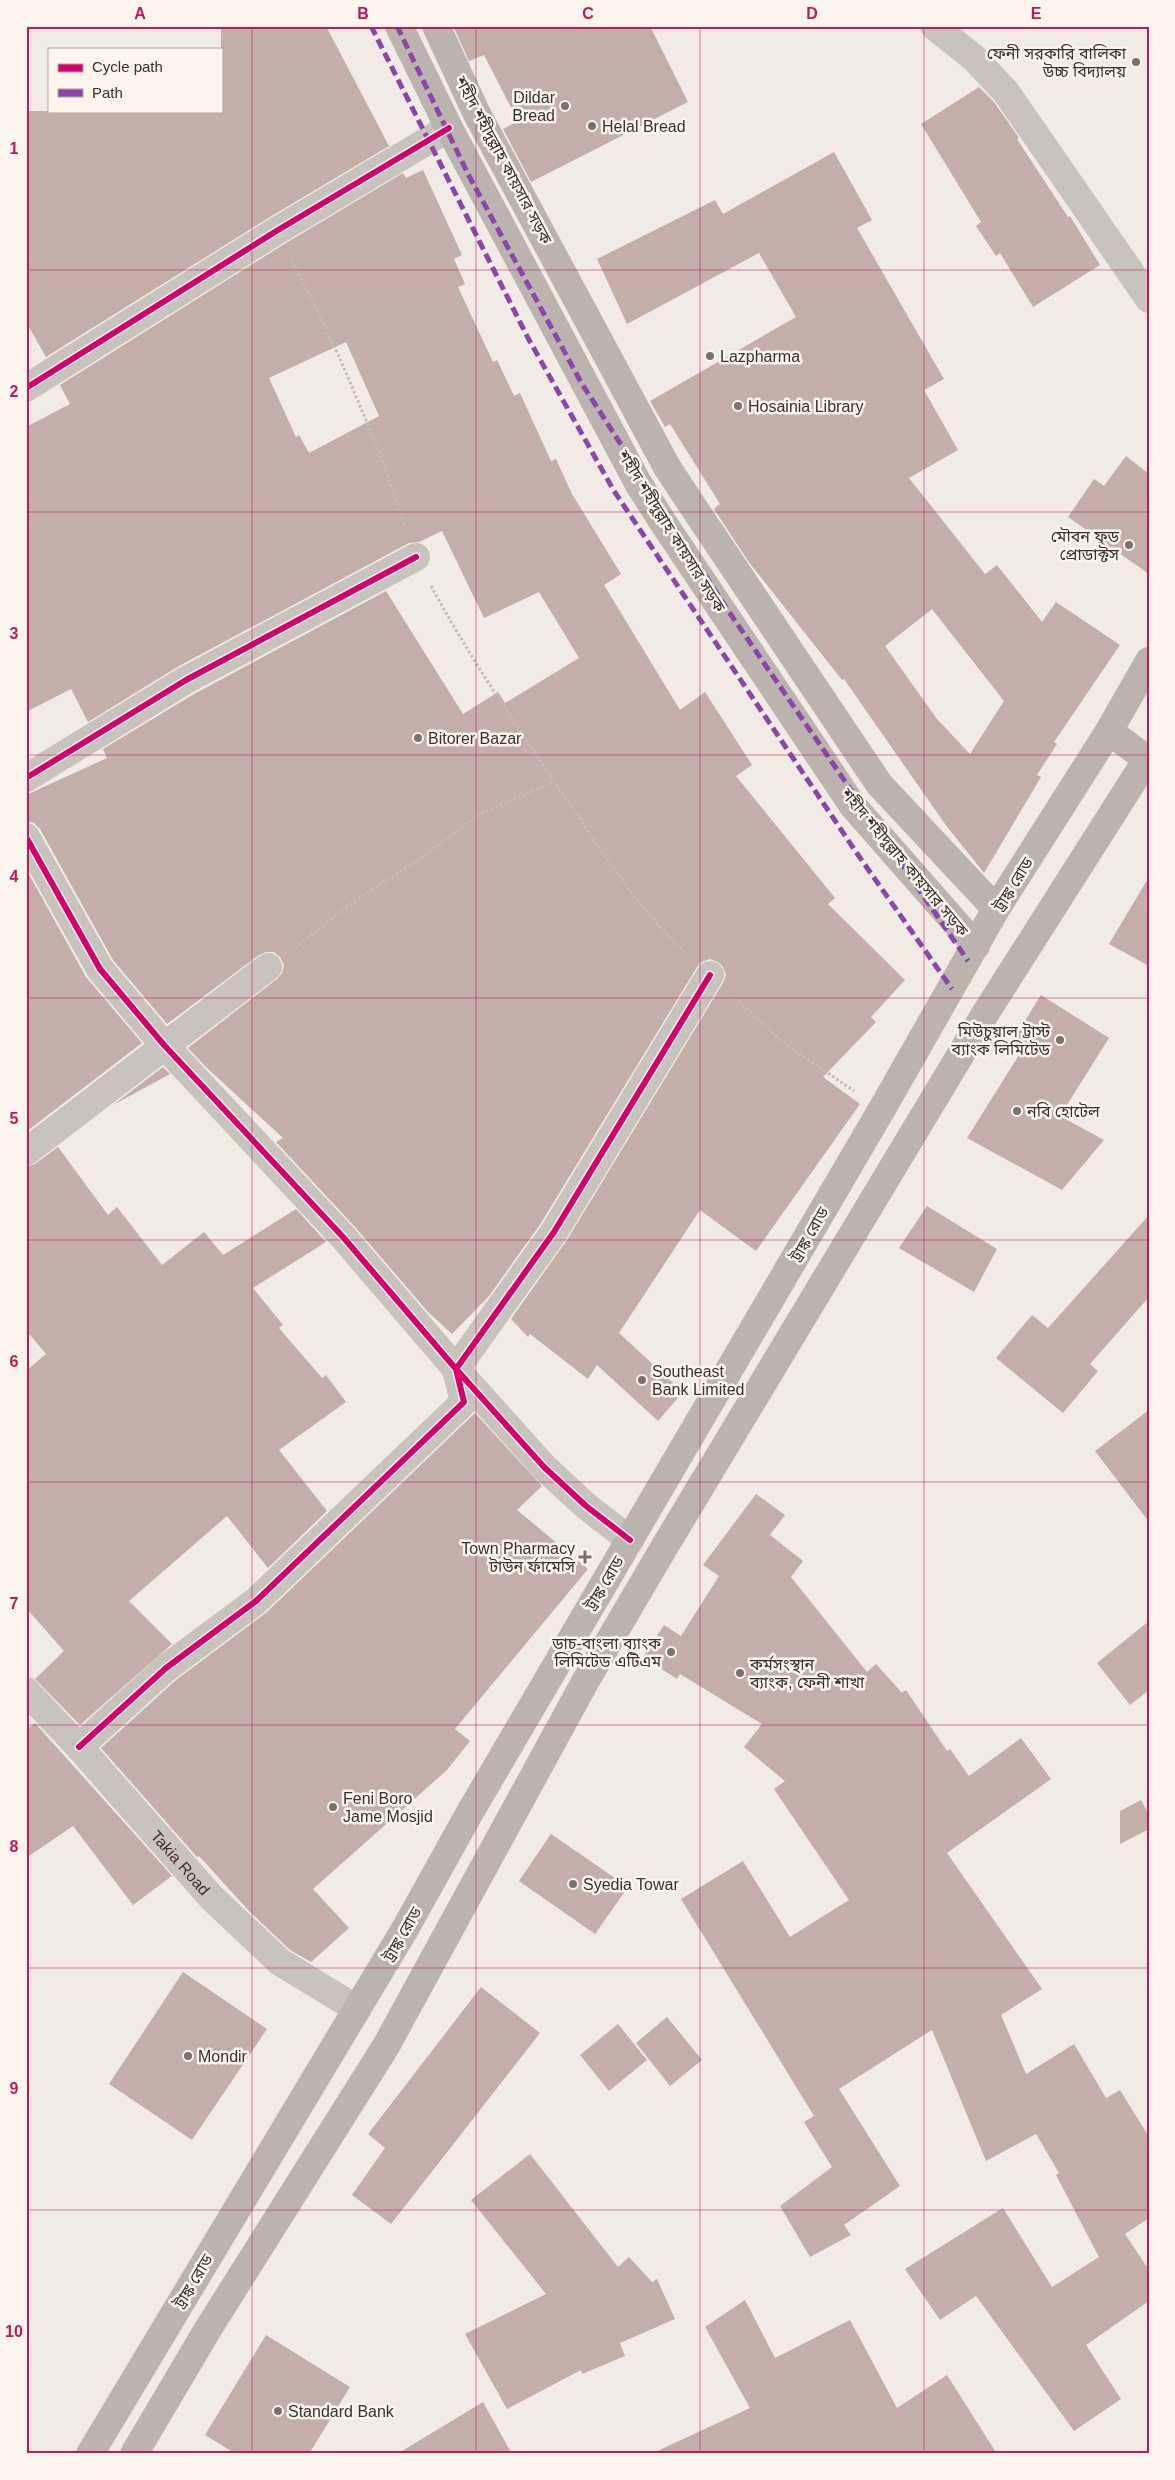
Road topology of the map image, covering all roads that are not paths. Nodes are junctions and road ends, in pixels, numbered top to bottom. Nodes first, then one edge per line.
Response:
1 (399, 26) edge
2 (436, 26) edge
3 (934, 26) edge
4 (449, 128) junction
5 (1149, 298) edge
6 (26, 388) edge
7 (416, 557) road end
8 (1145, 678) edge
9 (1108, 731) junction
10 (1148, 759) edge
11 (26, 778) edge
12 (26, 837) edge
13 (996, 909) junction
14 (976, 946) junction
15 (268, 967) road end
16 (710, 975) road end
17 (164, 1045) junction
18 (26, 1152) edge
19 (456, 1369) junction
20 (630, 1540) junction
21 (29, 1700) edge
22 (79, 1747) junction
23 (357, 2009) junction
24 (90, 2454) edge
25 (134, 2454) edge

1 - 4 main road, শহীদ শহীদুল্লাহ কায়সার সড়ক
2 - 13 main road, শহীদ শহীদুল্লাহ কায়সার সড়ক
3 - 5 street
4 - 6 street
4 - 14 main road, শহীদ শহীদুল্লাহ কায়সার সড়ক
7 - 11 street
8 - 9 main road, ট্রাঙ্ক রোড
9 - 10 main road
9 - 13 main road, ট্রাঙ্ক রোড
10 - 25 main road, ট্রাঙ্ক রোড
12 - 17 street
13 - 14 main road, ট্রাঙ্ক রোড
14 - 20 main road, ট্রাঙ্ক রোড
15 - 17 street
16 - 19 street
17 - 18 street
17 - 19 street
19 - 20 street
19 - 22 street
20 - 23 main road, ট্রাঙ্ক রোড
21 - 22 street, Takia Road
22 - 23 street, Takia Road
23 - 24 main road, ট্রাঙ্ক রোড

